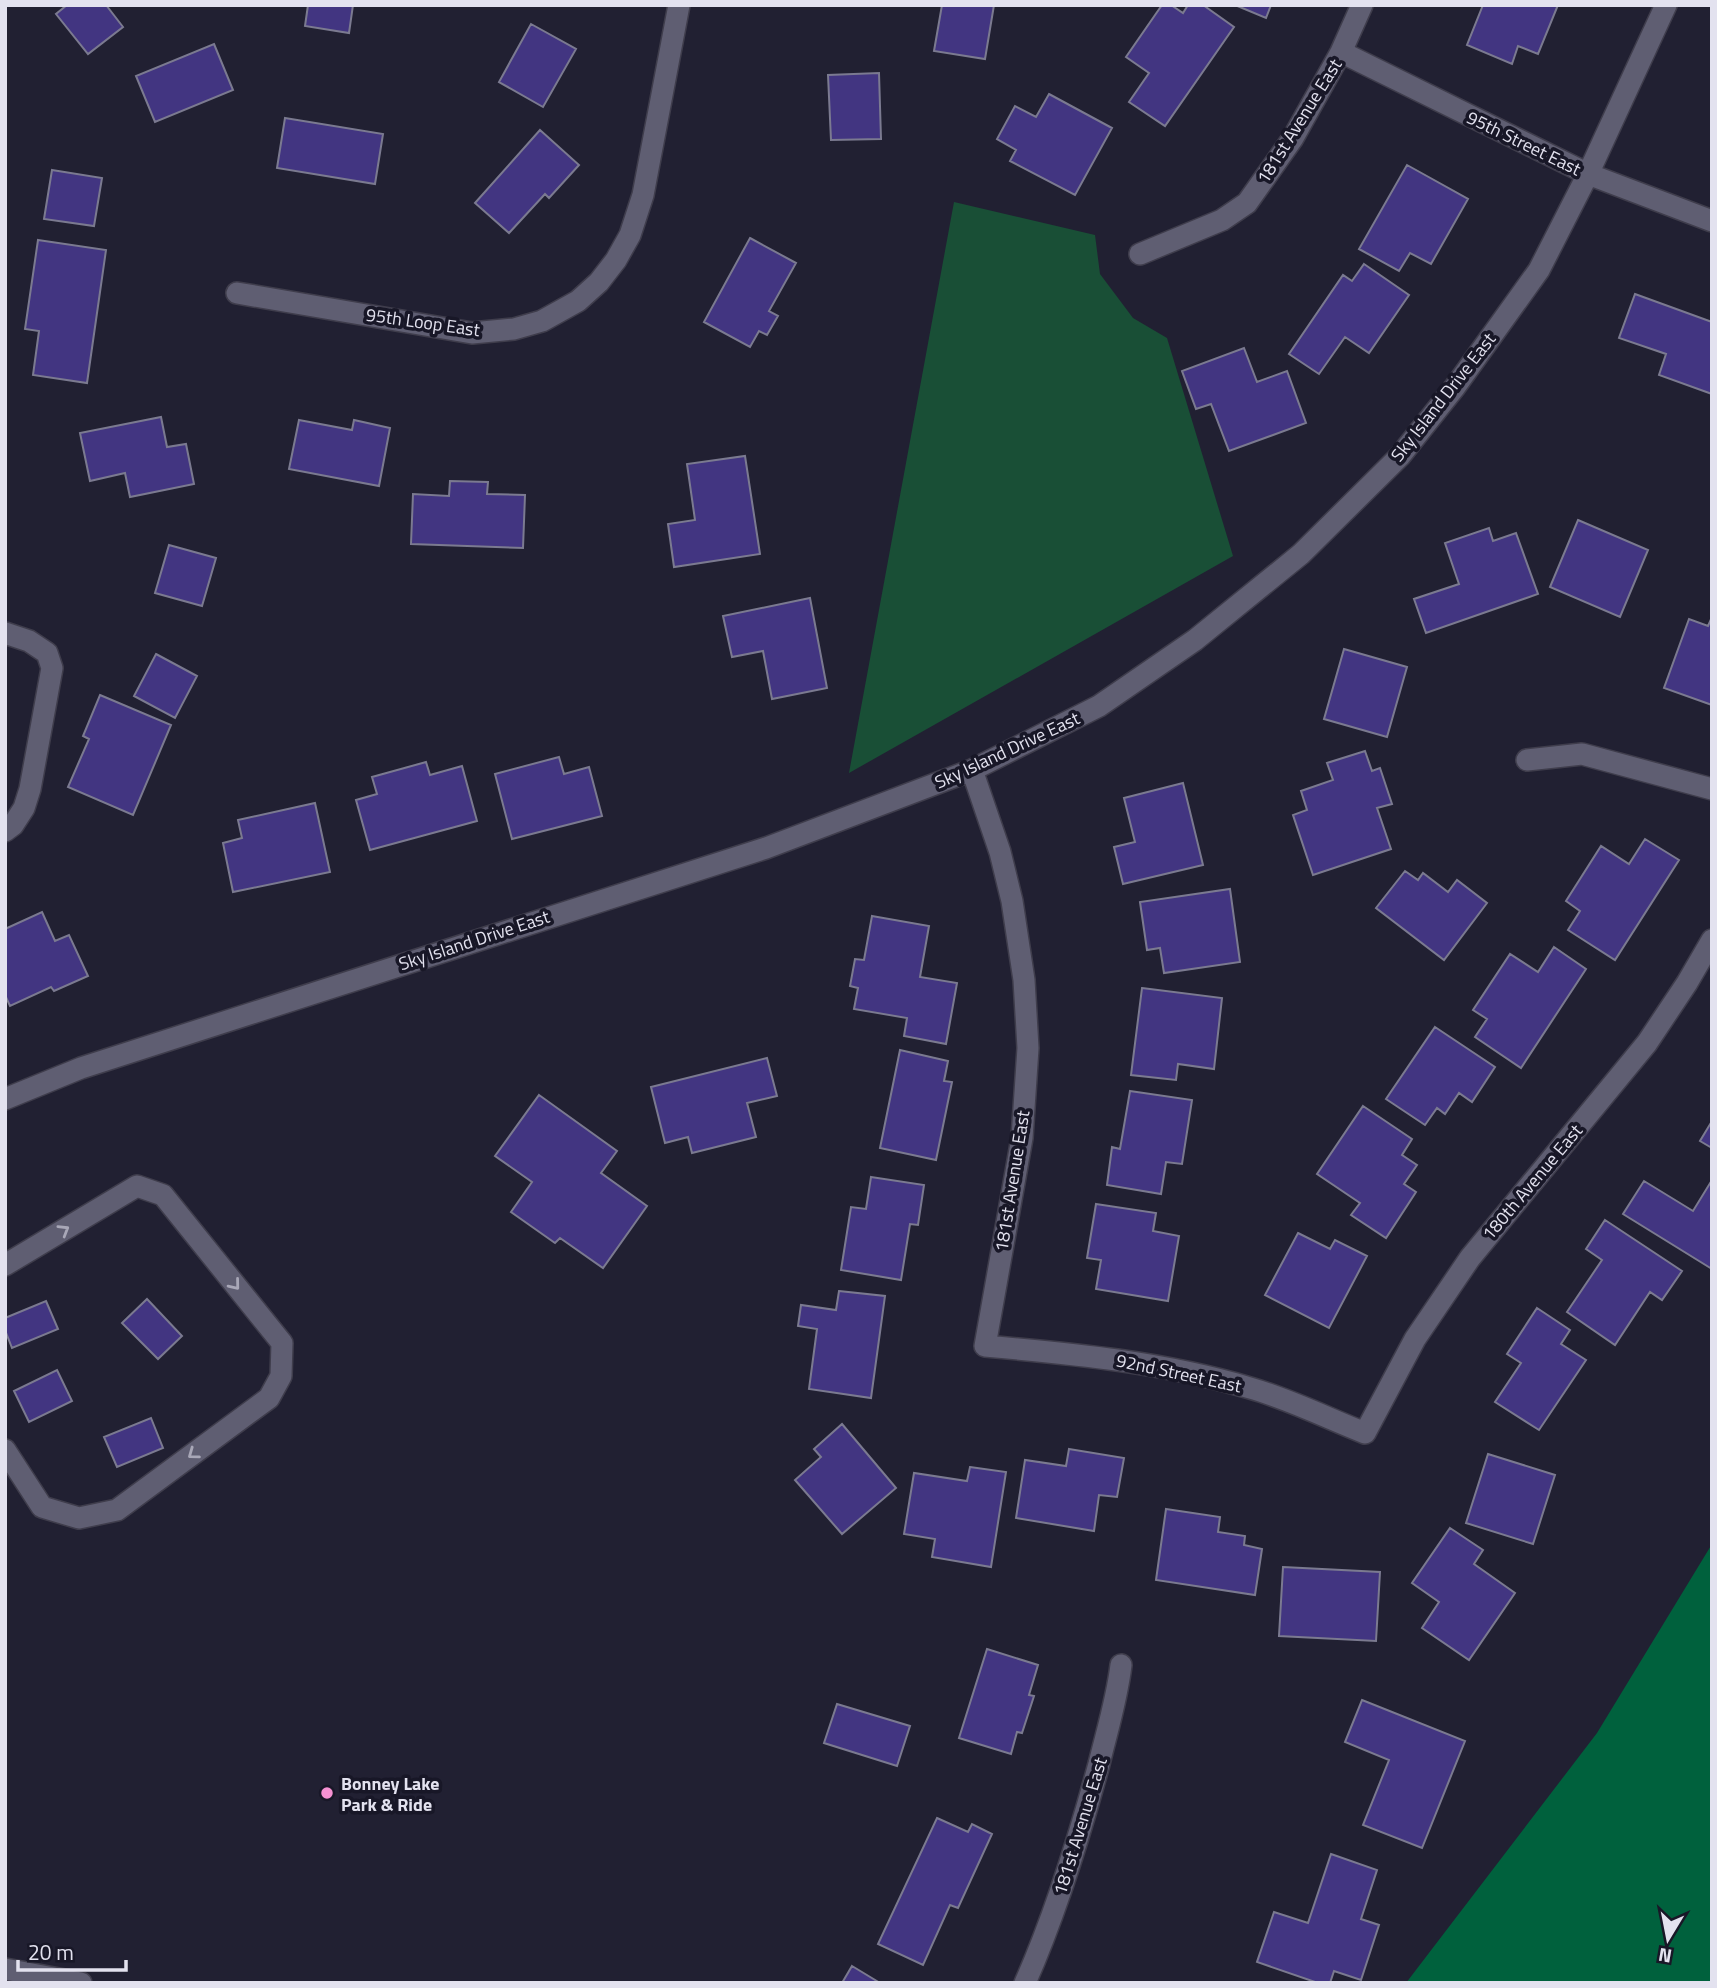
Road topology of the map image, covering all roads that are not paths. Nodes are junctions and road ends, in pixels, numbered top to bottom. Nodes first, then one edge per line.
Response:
1 (678, 5) edge
2 (1362, 5) edge
3 (1666, 5) edge
4 (1341, 52) junction
5 (1588, 174) junction
6 (1712, 221) edge
7 (1140, 254) dead end
8 (237, 293) dead end
9 (5, 633) edge
10 (1527, 760) dead end
11 (972, 770) junction
12 (1712, 789) edge
13 (5, 831) edge
14 (1712, 940) edge
15 (5, 1099) edge
16 (5, 1265) edge
17 (985, 1346) joint
18 (1365, 1433) joint
19 (5, 1450) edge
20 (1121, 1665) dead end
21 (5, 1969) edge
22 (81, 1983) edge
23 (1025, 1983) edge

1 - 8 street, 95th Loop East
2 - 4 street, 181st Avenue East
3 - 5 street, Sky Island Drive East
4 - 5 street, 95th Street East
4 - 7 street, 181st Avenue East
5 - 6 street, 95th Street East
5 - 11 street, Sky Island Drive East
9 - 13 street
10 - 12 street
11 - 15 street, Sky Island Drive East
11 - 17 street, 181st Avenue East
14 - 18 street, 180th Avenue East
16 -> 19 street
17 - 18 street, 92nd Street East
20 - 23 street, 181st Avenue East
21 - 22 street

